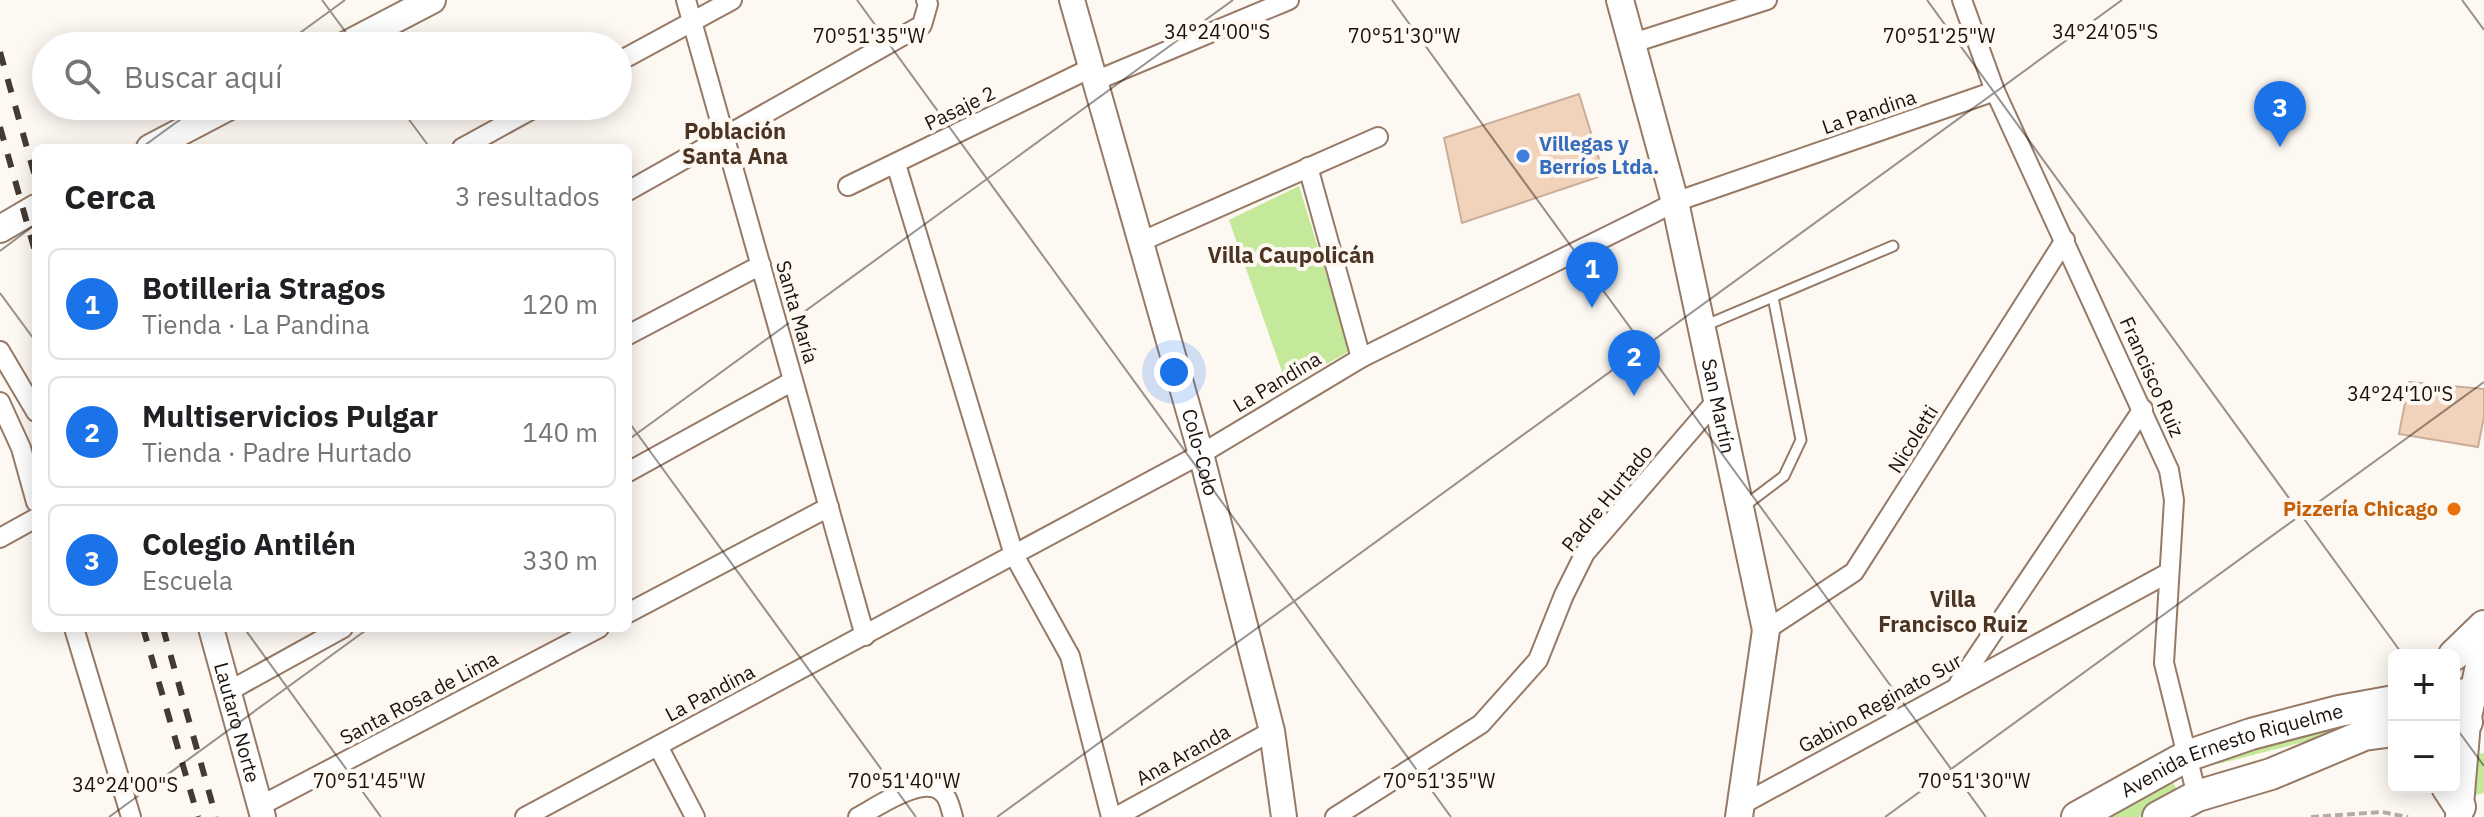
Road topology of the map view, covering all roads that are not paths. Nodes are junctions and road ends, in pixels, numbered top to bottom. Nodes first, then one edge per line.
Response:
1 (432, 0) edge
2 (686, 0) edge
3 (732, 0) edge
4 (926, 0) edge
5 (1072, 0) edge
6 (1289, 0) edge
7 (1620, 0) edge
8 (1767, 0) edge
9 (1962, 0) edge
10 (1264, 5) edge
11 (692, 22) junction
12 (371, 32) edge
13 (1633, 43) junction
14 (632, 54) edge
15 (1093, 75) junction
16 (1995, 91) junction
17 (203, 120) edge
18 (513, 120) edge
19 (1378, 137) dead end
20 (725, 138) junction
21 (158, 144) edge
22 (469, 144) edge
23 (896, 164) junction
24 (1308, 167) junction
25 (848, 186) dead end
26 (632, 189) edge
27 (1675, 202) junction
28 (32, 210) edge
29 (0, 229) edge
30 (2065, 240) junction
31 (1140, 242) junction
32 (1893, 246) dead end
33 (761, 265) junction
34 (1773, 297) junction
35 (1701, 327) junction
36 (632, 333) edge
37 (0, 351) edge
38 (1361, 358) junction
39 (793, 381) junction
40 (1717, 400) junction
41 (0, 402) edge
42 (32, 405) edge
43 (2143, 409) junction
44 (1201, 454) junction
45 (632, 470) edge
46 (32, 488) edge
47 (829, 507) junction
48 (1740, 509) junction
49 (32, 520) edge
50 (0, 538) edge
51 (1014, 555) junction
52 (2168, 573) junction
53 (632, 611) edge
54 (2484, 626) edge
55 (1766, 630) junction
56 (75, 632) edge
57 (212, 632) edge
58 (336, 632) edge
59 (592, 632) edge
60 (865, 636) junction
61 (2484, 642) edge
62 (2460, 649) edge
63 (1958, 685) junction
64 (229, 691) junction
65 (2388, 699) edge
66 (2469, 708) edge
67 (1272, 731) junction
68 (2388, 732) edge
69 (2364, 735) junction
70 (2388, 744) edge
71 (658, 746) junction
72 (2187, 756) junction
73 (2197, 796) junction
74 (1367, 798) junction
75 (2455, 804) edge
76 (1740, 811) edge
77 (262, 812) edge
78 (534, 815) edge
79 (131, 817) edge
80 (695, 817) edge
81 (858, 817) edge
82 (953, 817) edge
83 (1114, 817) edge
84 (1284, 817) edge
85 (1335, 817) edge
86 (1375, 817) edge
87 (2077, 817) edge
88 (2158, 817) edge

1 - 12 main road
2 - 11 street, Santa María
3 - 11 street
4 - 20 street
5 - 15 street, Colo-Colo
6 - 10 street, Pasaje 2
7 - 13 main road, San Martín
8 - 13 street
9 - 16 street, Francisco Ruiz
10 - 15 street, Pasaje 2
11 - 14 street
11 - 20 street, Santa María
13 - 27 main road, San Martín
15 - 23 street, Pasaje 2
15 - 31 street, Colo-Colo
16 - 27 street, La Pandina
16 - 30 street, Francisco Ruiz
17 - 21 main road
18 - 22 street
19 - 24 street
20 - 26 street
20 - 33 street, Santa María
23 - 25 street, Pasaje 2
23 - 51 street
24 - 31 street
24 - 38 street
27 - 35 main road, San Martín
27 - 38 street, La Pandina
28 - 29 main road
30 - 43 street, Francisco Ruiz
30 - 55 street, Nicoletti
31 - 44 street, Colo-Colo
32 - 34 lane
33 - 36 street
33 - 39 street, Santa María
34 - 35 lane
34 - 48 lane
35 - 40 main road, San Martín
37 - 42 street
38 - 44 street, La Pandina
39 - 45 street
39 - 47 street, Santa María
40 - 48 main road, San Martín
40 - 74 street, Padre Hurtado
41 - 46 street
43 - 52 street, Francisco Ruiz
43 - 63 street
44 - 51 street, La Pandina
44 - 67 street, Colo-Colo
47 - 53 street
47 - 60 street, Santa María
48 - 55 main road, San Martín
49 - 50 street
51 - 60 street, La Pandina
51 - 83 street
52 - 63 street, Gabino Reginato Sur
52 - 72 street, Francisco Ruiz
54 - 62 main road
55 - 76 main road, San Martín
56 - 79 street
57 - 64 street, Lautaro Norte
58 - 64 street
59 - 77 street, Santa Rosa de Lima
60 - 71 street, La Pandina
61 - 66 main road
63 - 76 street, Gabino Reginato Sur
64 - 77 street, Lautaro Norte
65 - 72 main road, Avenida Ernesto Riquelme
66 - 75 main road
67 - 83 street, Ana Aranda
67 - 84 street, Colo-Colo
68 - 69 main road, Avenida Ernesto Riquelme
69 - 70 main road
69 - 73 main road, Avenida Ernesto Riquelme
71 - 78 street, La Pandina
71 - 80 street
72 - 73 street, Francisco Ruiz
72 - 87 main road, Avenida Ernesto Riquelme
73 - 88 main road, Avenida Ernesto Riquelme
74 - 85 street, Padre Hurtado
74 - 86 street
81 - 82 street

